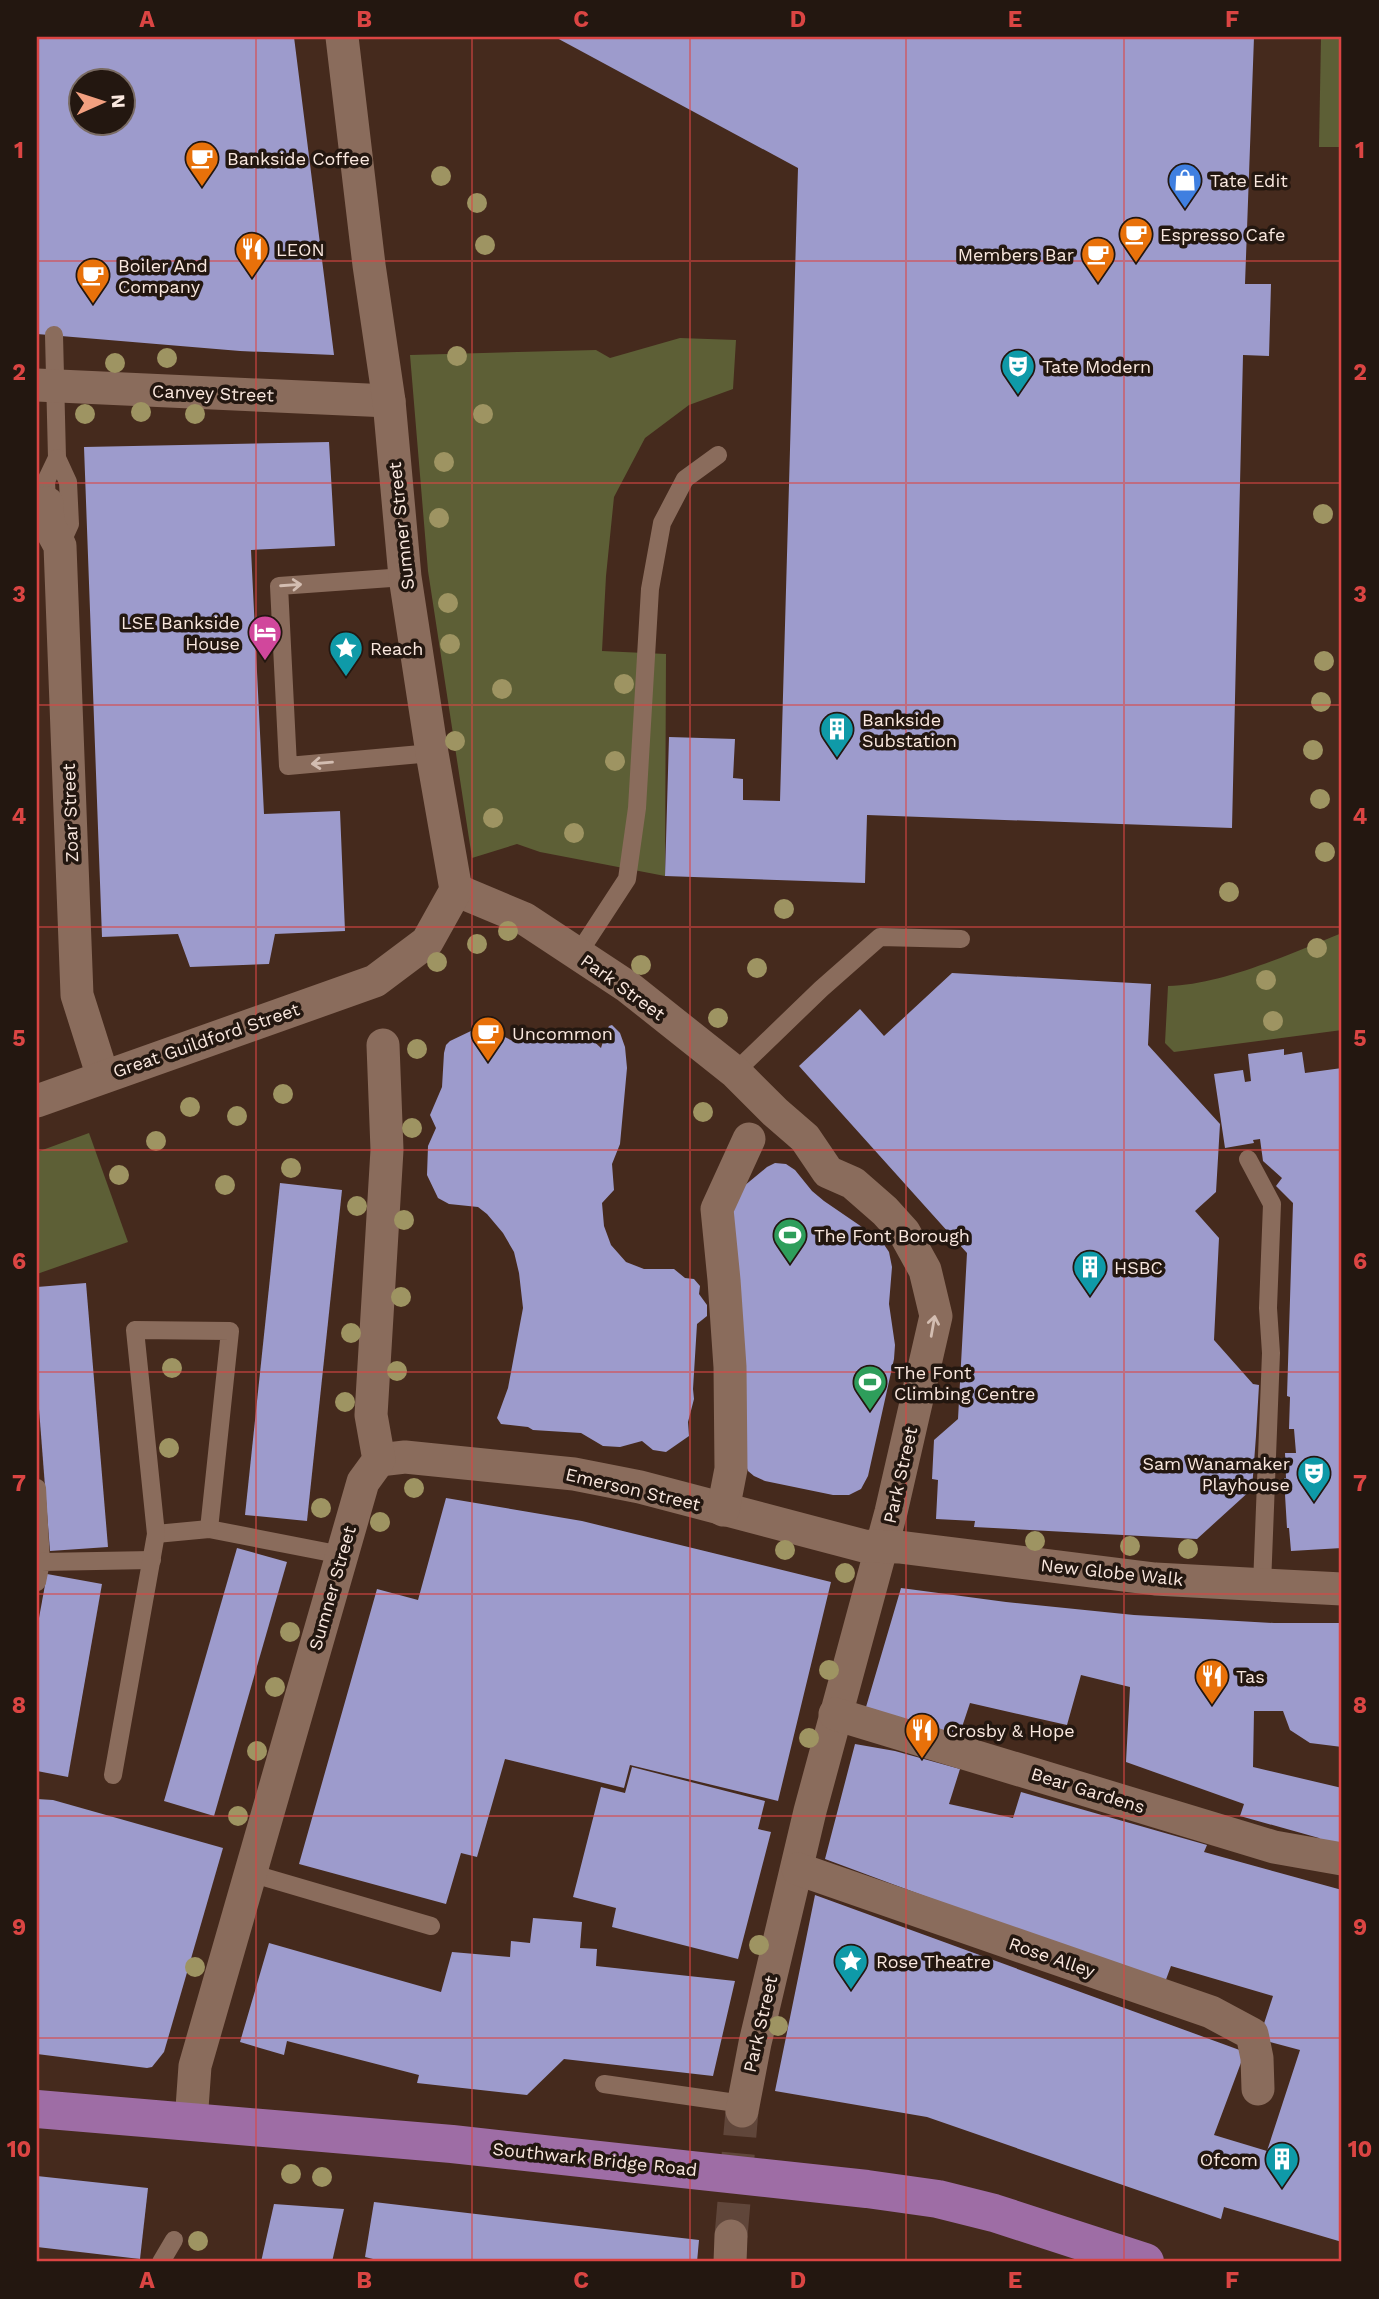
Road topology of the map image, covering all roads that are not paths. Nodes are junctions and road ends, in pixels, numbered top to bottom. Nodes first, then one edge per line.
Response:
1 (342, 37) edge
2 (54, 335) dead end
3 (46, 386) edge
4 (389, 401) junction
5 (718, 455) dead end
6 (58, 458) junction
7 (47, 503) joint
8 (60, 546) junction
9 (405, 577) junction
10 (432, 753) junction
11 (456, 890) junction
12 (961, 939) dead end
13 (578, 954) junction
14 (383, 1045) dead end
15 (735, 1072) junction
16 (103, 1077) junction
17 (37, 1101) edge
18 (775, 1112) junction
19 (749, 1139) joint
20 (1248, 1159) dead end
21 (379, 1460) junction
22 (37, 1488) edge
23 (723, 1510) junction
24 (209, 1529) junction
25 (156, 1534) junction
26 (882, 1547) junction
27 (342, 1555) junction
28 (152, 1560) junction
29 (41, 1562) junction
30 (37, 1582) edge
31 (1262, 1585) junction
32 (1329, 1588) edge
33 (835, 1714) junction
34 (113, 1775) dead end
35 (1342, 1859) edge
36 (798, 1869) junction
37 (250, 1873) junction
38 (431, 1926) dead end
39 (604, 2084) dead end
40 (1258, 2089) dead end
41 (743, 2107) joint
42 (37, 2109) edge
43 (191, 2122) junction
44 (174, 2240) dead end
45 (161, 2262) edge
46 (1144, 2262) edge

1 - 4 street, Sumner Street
2 - 3 lane, Zoar Street
3 - 4 street, Canvey Street
3 - 6 lane, Zoar Street
4 - 9 street, Sumner Street
5 - 13 lane
6 - 7 lane, Zoar Street
6 - 8 lane, Zoar Street
7 - 8 street, Zoar Street
8 - 16 street, Zoar Street
9 - 10 street, Sumner Street
10 -> 9 lane
10 - 11 street, Sumner Street
11 - 13 street, Park Street
11 - 16 street, Great Guildford Street
12 - 15 lane
13 - 15 street, Park Street
14 - 21 street
15 - 18 street, Park Street
16 - 17 street, Great Guildford Street
18 - 19 lane
26 -> 18 street, Park Street
19 - 23 street
20 - 31 lane
21 - 23 street, Emerson Street
21 - 27 street, Sumner Street
22 - 29 lane
23 - 26 street, Emerson Street
24 - 25 lane
24 - 25 lane
24 - 27 lane
25 - 28 lane
26 - 31 street, New Globe Walk
26 - 33 street, Park Street
27 - 37 street, Sumner Street
28 - 29 lane
28 - 34 lane
29 - 30 lane
31 - 32 street, New Globe Walk
33 - 35 street, Bear Gardens
33 - 36 street, Park Street
36 - 40 street, Rose Alley
36 - 41 street, Park Street
37 - 38 lane
37 - 43 street, Sumner Street
39 - 41 lane
42 - 43 main road, Southwark Bridge Road
43 - 46 main road, Southwark Bridge Road
44 - 45 lane

